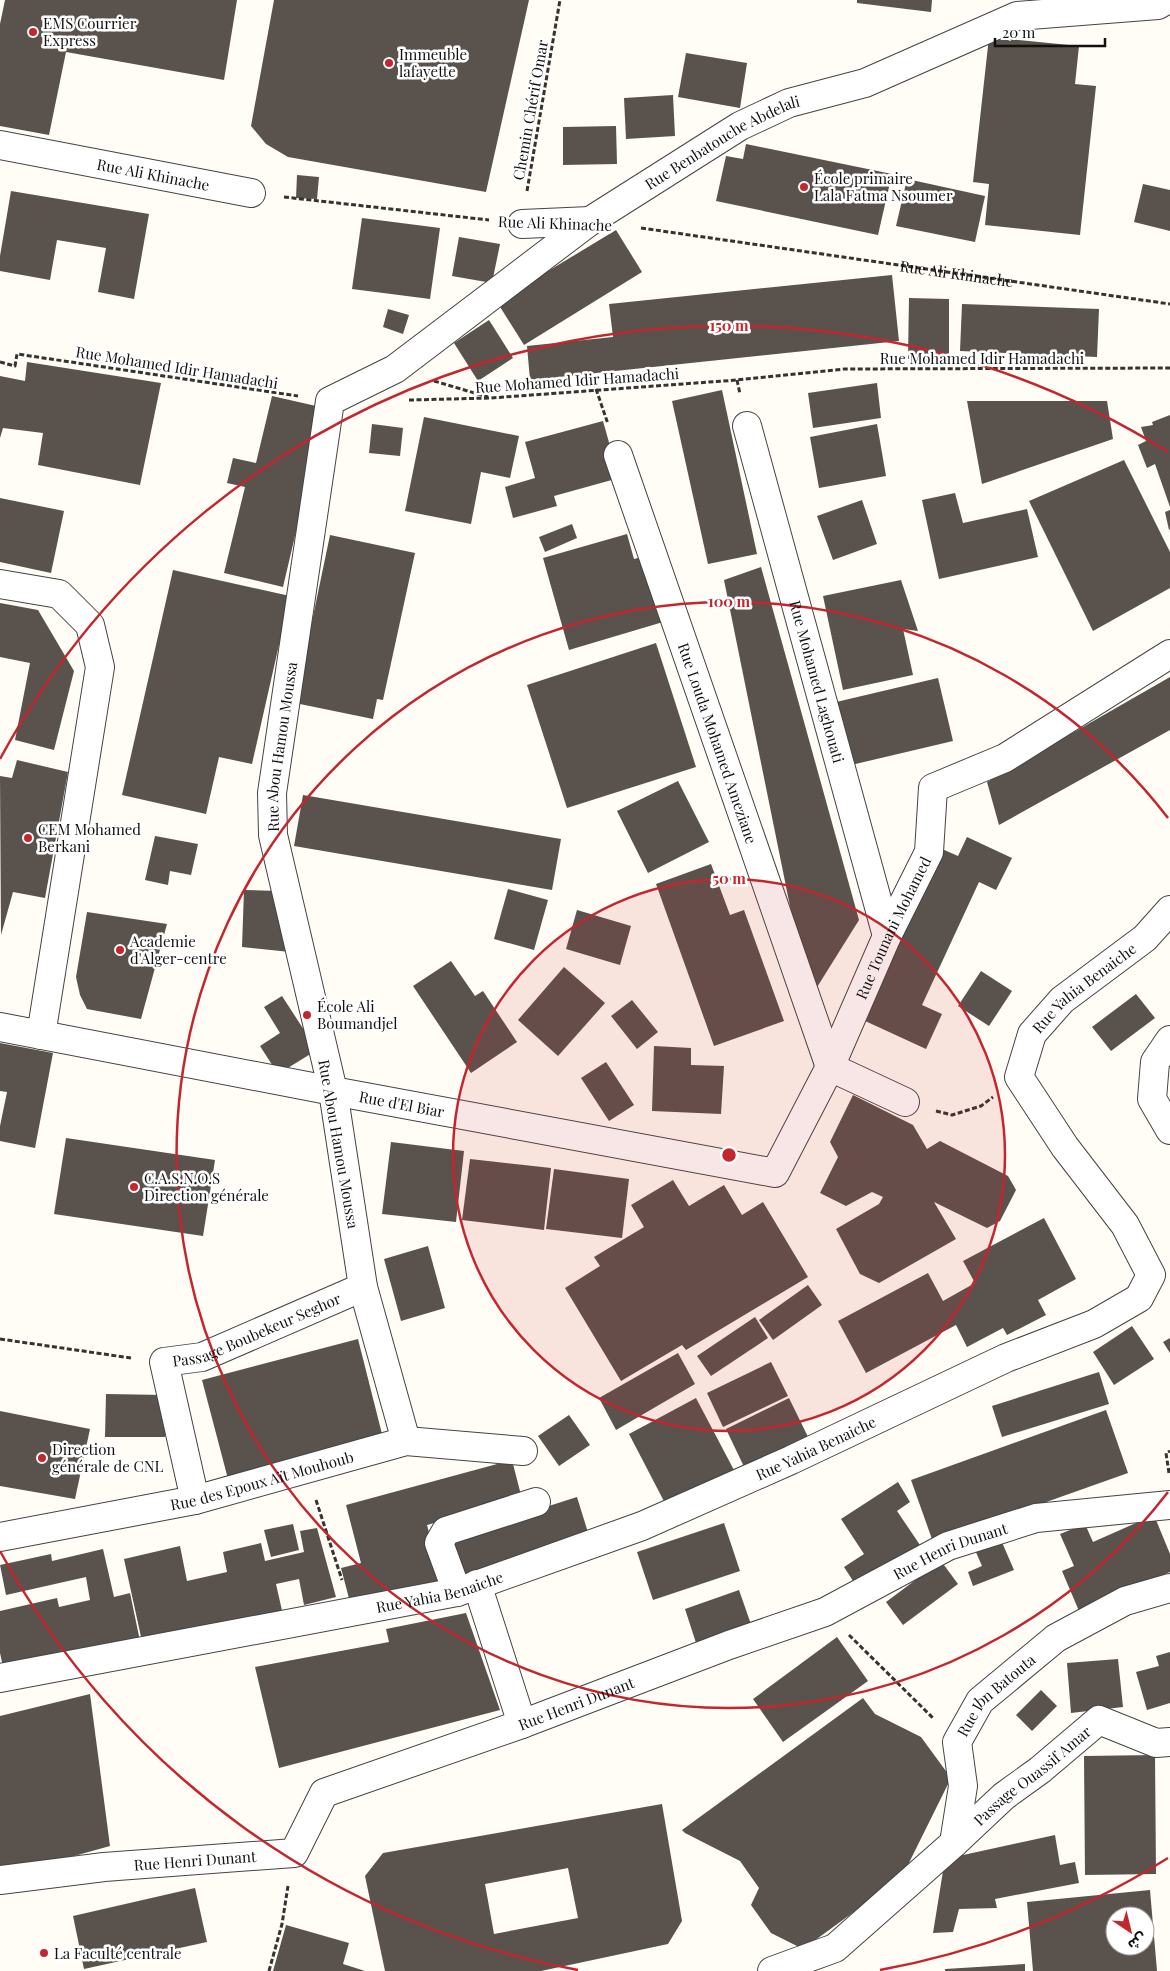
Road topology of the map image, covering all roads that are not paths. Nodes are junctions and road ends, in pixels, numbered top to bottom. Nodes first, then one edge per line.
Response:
1 (1166, 0) edge
2 (0, 145) edge
3 (251, 193) road end
4 (590, 221) junction
5 (522, 224) road end
6 (330, 401) joint
7 (747, 426) dead end
8 (618, 455) dead end
9 (0, 584) edge
10 (1170, 654) edge
11 (1170, 910) edge
12 (887, 936) junction
13 (0, 1026) edge
14 (41, 1035) junction
15 (1170, 1040) edge
16 (830, 1067) junction
17 (333, 1091) junction
18 (905, 1102) road end
19 (1170, 1130) edge
20 (775, 1172) joint
21 (363, 1287) junction
22 (406, 1441) junction
23 (522, 1451) dead end
24 (195, 1500) junction
25 (536, 1502) dead end
26 (1170, 1505) edge
27 (0, 1537) edge
28 (467, 1588) junction
29 (1170, 1588) edge
30 (0, 1678) edge
31 (522, 1724) junction
32 (1170, 1742) edge
33 (954, 1843) junction
34 (0, 1880) edge
35 (772, 1971) edge

1 - 4 street, Rue Benbatouche Abdelali
2 - 3 street, Rue Ali Khinache
4 - 5 street, Rue Ali Khinache
4 - 6 street, Rue Benbatouche Abdelali
6 - 17 street, Rue Abou Hamou Moussa
7 - 12 street, Rue Mohamed Laghouati
8 - 16 street, Rue Louda Mohamed Ameziane
9 - 14 street
10 - 12 street, Rue Tounani Mohamed
11 - 28 street, Rue Yahia Benaiche
12 - 16 street, Rue Tounani Mohamed
13 - 14 street, Rue d'El Biar
14 - 17 street, Rue d'El Biar
15 - 19 street
16 - 18 street
16 - 20 street, Rue Tounani Mohamed
17 - 20 street, Rue d'El Biar
17 - 21 street, Rue Abou Hamou Moussa
21 - 22 street, Rue Abou Hamou Moussa
21 - 24 street, Passage Boubekeur Seghor
22 - 23 street, Rue des Epoux Aït Mouhoub
22 - 24 street, Rue des Epoux Aït Mouhoub
24 - 27 street, Rue des Epoux Aït Mouhoub
25 - 28 street
26 - 31 street, Rue Henri Dunant
28 - 30 street, Rue Yahia Benaiche
28 - 31 street
29 - 33 street, Rue Ibn Batouta
31 - 34 street, Rue Henri Dunant
32 - 33 street, Passage Ouassif Amar
33 - 35 street

